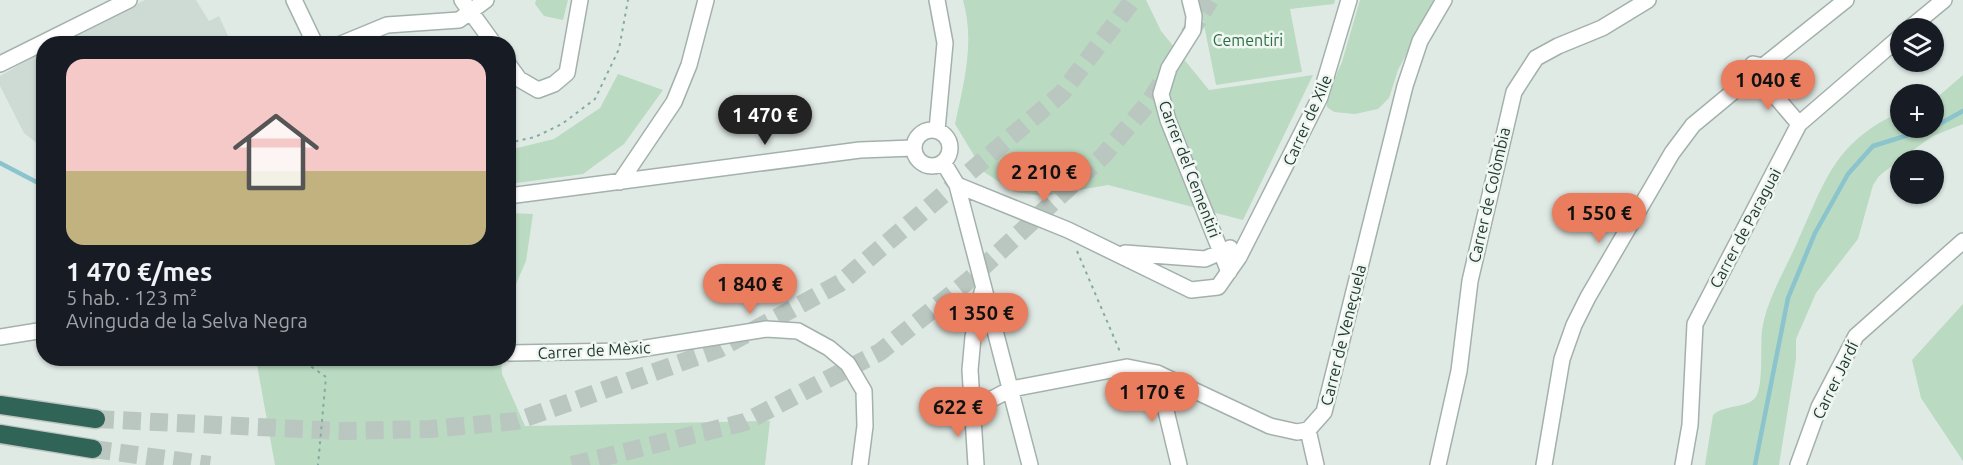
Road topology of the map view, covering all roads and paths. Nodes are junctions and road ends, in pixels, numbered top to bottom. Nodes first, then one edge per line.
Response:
1 (129, 0) edge
2 (294, 0) edge
3 (462, 0) edge
4 (486, 0) edge
5 (580, 0) edge
6 (628, 0) edge
7 (706, 0) edge
8 (938, 0) edge
9 (1190, 0) edge
10 (1349, 0) edge
11 (1444, 0) edge
12 (1648, 0) edge
13 (1846, 0) edge
14 (1944, 0) edge
15 (471, 13) junction
16 (1922, 18) edge
17 (56, 36) edge
18 (311, 36) edge
19 (360, 36) edge
20 (488, 36) edge
21 (36, 46) edge
22 (1890, 46) edge
23 (0, 64) edge
24 (1758, 74) junction
25 (516, 75) edge
26 (1799, 124) junction
27 (937, 130) junction
28 (516, 141) edge
29 (914, 148) junction
30 (943, 162) junction
31 (620, 182) junction
32 (957, 185) junction
33 (516, 195) edge
34 (1068, 230) junction
35 (1250, 234) junction
36 (1963, 241) edge
37 (1221, 252) junction
38 (1116, 253) junction
39 (1229, 272) junction
40 (982, 290) junction
41 (36, 331) edge
42 (0, 337) edge
43 (516, 353) edge
44 (310, 366) edge
45 (1127, 367) junction
46 (1157, 373) junction
47 (1011, 389) junction
48 (0, 405) edge
49 (973, 409) junction
50 (96, 419) tunnel mouth
51 (1308, 430) junction
52 (0, 434) edge
53 (93, 449) tunnel mouth
54 (318, 465) edge
55 (860, 465) edge
56 (976, 465) edge
57 (1030, 465) edge
58 (1179, 465) edge
59 (1316, 465) edge
60 (1438, 465) edge
61 (1544, 465) edge
62 (1683, 465) edge
63 (1798, 465) edge

1 - 17 street
2 - 18 street
3 - 15 street
4 - 15 street
5 - 25 street
6 - 28 path
7 - 31 street
8 - 27 street
9 - 37 street, Carrer del Cementiri
10 - 35 street, Carrer de Xile
11 - 51 street, Carrer de Veneçuela
12 - 60 street, Carrer de Colòmbia
13 - 24 street
14 - 16 street
15 - 19 street
15 - 20 street
21 - 23 street
22 - 26 street, Carrer de Paraguai
24 - 26 street
24 - 61 street
26 - 62 street, Carrer de Paraguai
27 - 29 street
27 - 30 street
29 - 30 street
29 - 31 street
30 - 32 street
31 - 33 street
32 - 34 street, Carrer de Xile
32 - 40 street
34 - 38 street, Carrer de Xile
34 - 45 path
35 - 37 street, Carrer de Xile
35 - 39 street, Carrer de Xile
36 - 63 street, Carrer Jardí
37 - 38 street, Carrer de Xile
37 - 39 street, Carrer del Cementiri
38 - 39 street, Carrer de Xile
40 - 47 street
40 - 49 street
41 - 42 street
43 - 55 street, Carrer de Mèxic
44 - 54 path
45 - 46 street
45 - 47 street
46 - 51 street
46 - 58 street
47 - 49 street
47 - 57 street
48 - 50 highway
49 - 56 street
51 - 59 street
52 - 53 highway

